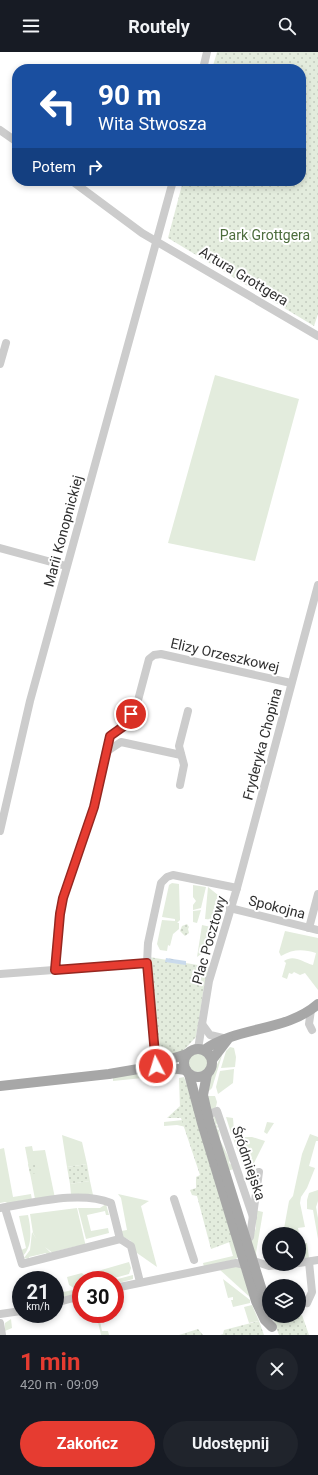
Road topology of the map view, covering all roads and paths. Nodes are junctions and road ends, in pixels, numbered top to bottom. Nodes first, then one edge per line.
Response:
1 (207, 52) edge
2 (204, 64) edge
3 (0, 130) edge
4 (12, 138) edge
5 (79, 186) edge
6 (172, 186) edge
7 (156, 239) junction
8 (318, 334) edge
9 (6, 343) dead end
10 (0, 364) edge
11 (0, 548) edge
12 (66, 566) junction
13 (318, 585) edge
14 (291, 683) junction
15 (188, 711) dead end
16 (124, 726) junction
17 (121, 742) junction
18 (105, 753) junction
19 (181, 755) junction
20 (180, 784) dead end
21 (0, 831) edge
22 (237, 888) junction
23 (318, 894) edge
24 (230, 908) junction
25 (309, 928) junction
26 (318, 930) edge
27 (147, 963) junction
28 (55, 970) junction
29 (0, 974) edge
30 (315, 1007) edge
31 (295, 1019) junction
32 (202, 1024) junction
33 (228, 1039) junction
34 (201, 1049) junction
35 (187, 1054) junction
36 (212, 1060) junction
37 (156, 1066) junction
38 (187, 1072) junction
39 (206, 1074) junction
40 (0, 1086) edge
41 (205, 1119) junction
42 (259, 1172) dead end
43 (174, 1199) dead end
44 (226, 1203) junction
45 (2, 1208) edge
46 (253, 1217) junction
47 (120, 1239) junction
48 (247, 1244) junction
49 (194, 1260) dead end
50 (318, 1260) edge
51 (306, 1262) edge
52 (309, 1262) junction
53 (244, 1263) junction
54 (262, 1265) edge
55 (262, 1268) edge
56 (258, 1276) junction
57 (140, 1282) junction
58 (124, 1286) edge
59 (262, 1290) edge
60 (262, 1293) edge
61 (307, 1303) dead end
62 (12, 1312) edge
63 (0, 1314) edge
64 (0, 1323) edge
65 (273, 1331) edge
66 (1, 1334) edge

1 - 2 street
3 - 4 street
5 - 7 street, Artura Grottgera
6 - 7 street, Marii Konopnickiej
7 - 8 street, Artura Grottgera
7 - 12 street, Marii Konopnickiej
9 - 10 street
11 - 12 street
12 - 21 street, Marii Konopnickiej
13 - 14 street, Fryderyka Chopina
14 - 16 street, Elizy Orzeszkowej
14 - 22 street, Fryderyka Chopina
15 - 19 street
16 - 17 street
16 - 18 street, Elizy Orzeszkowej
17 - 18 street
17 - 19 street
18 - 28 street, Elizy Orzeszkowej
19 - 20 street
22 - 24 street, Plac Pocztowy
22 - 27 street, Plac Pocztowy
23 - 25 street
24 - 25 street, Spokojna
24 - 32 street, Plac Pocztowy
25 - 26 street, Spokojna
27 - 28 street
27 - 37 street, Plac Pocztowy
28 - 29 street
30 - 31 main road
30 - 31 street
31 - 33 main road
32 - 33 street
32 - 34 street, Plac Pocztowy
33 - 34 main road
33 - 36 main road
34 - 35 main road
34 - 36 main road
35 - 37 main road
35 - 38 main road
36 - 39 main road
37 - 38 main road
37 - 40 main road
38 - 39 main road
38 - 41 main road
39 - 41 main road
41 - 44 main road
41 - 46 street, Śródmiejska
41 - 48 main road
42 - 46 street
43 - 49 street
44 - 48 main road
44 - 53 main road
45 - 47 street
45 - 47 street
46 - 48 street, Śródmiejska
47 - 57 street
48 - 53 main road
48 - 53 street
50 - 52 street
51 - 52 street
52 - 61 street
53 - 54 street
53 - 56 main road
53 - 57 street
53 - 60 main road
53 - 65 main road
55 - 56 street
56 - 59 main road
57 - 58 street
62 - 63 street
63 - 64 street
64 - 66 street

